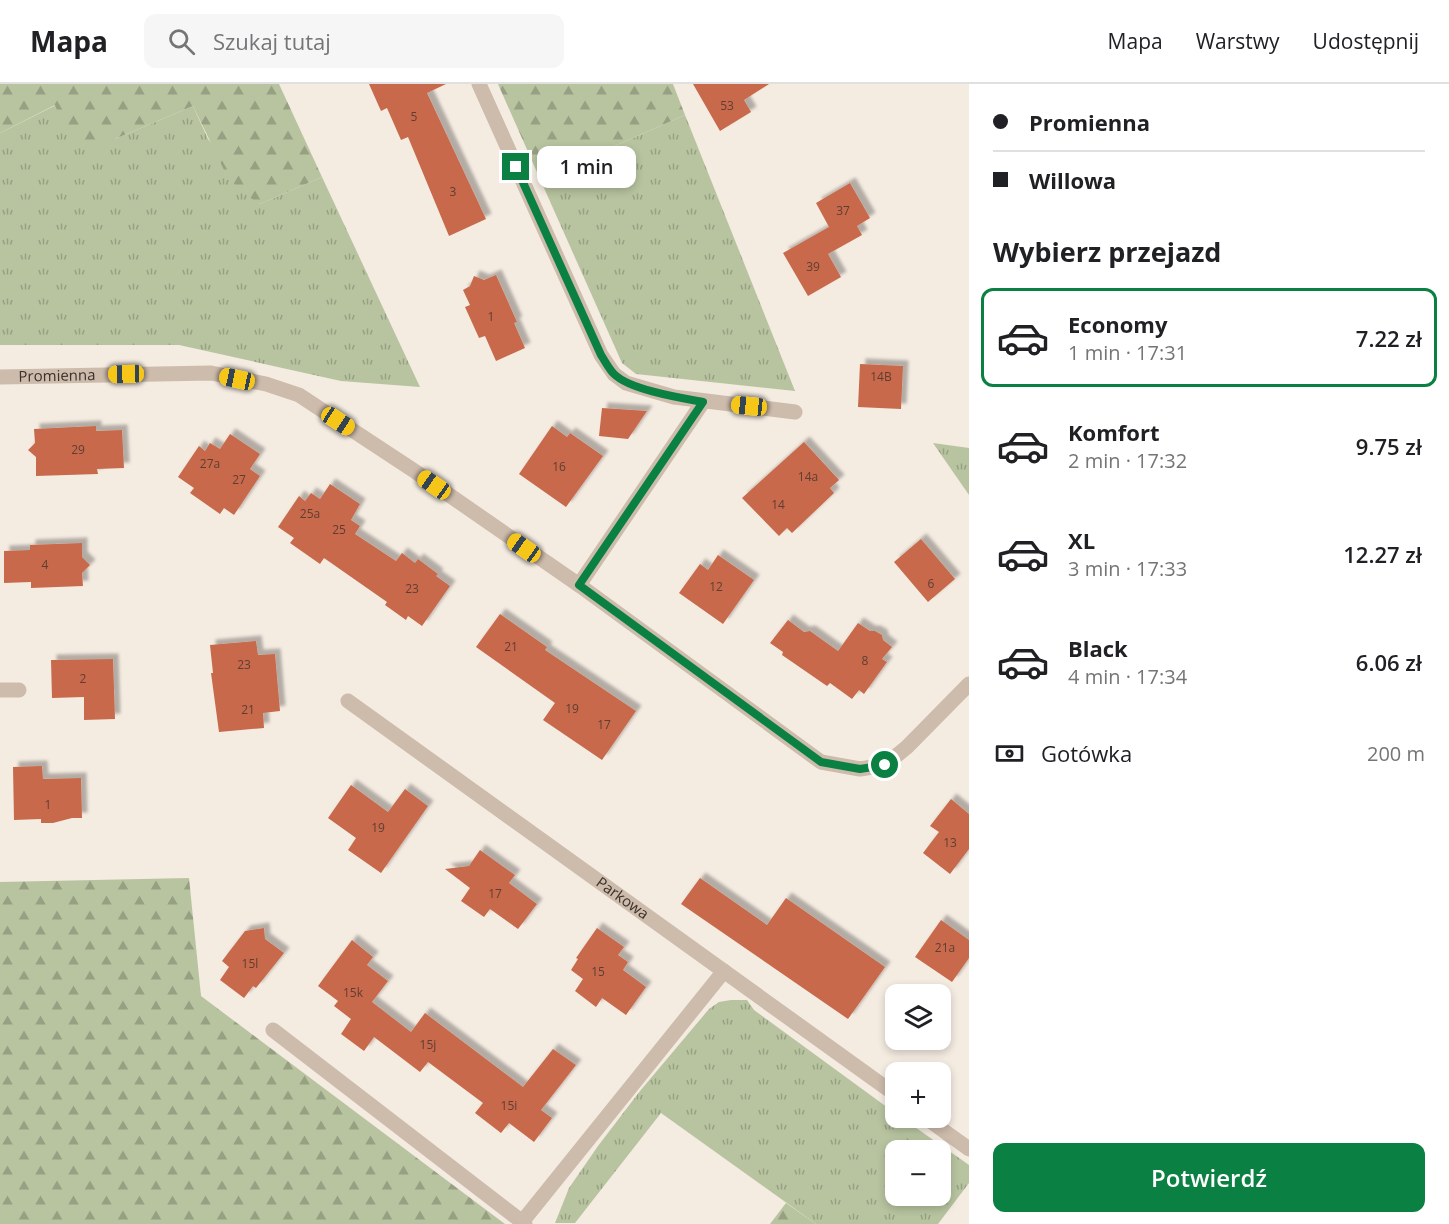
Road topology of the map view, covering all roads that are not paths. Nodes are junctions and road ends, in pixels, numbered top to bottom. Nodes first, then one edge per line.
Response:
1 (479, 84) edge
2 (0, 377) edge
3 (703, 402) junction
4 (795, 412) dead end
5 (579, 585) junction
6 (969, 684) edge
7 (0, 690) edge
8 (19, 690) dead end
9 (348, 701) dead end
10 (724, 971) junction
11 (273, 1030) dead end
12 (885, 1087) edge
13 (940, 1128) edge
14 (969, 1149) edge
15 (524, 1223) edge

1 - 3 street
2 - 5 street, Promienna
3 - 4 street
3 - 5 street
5 - 6 street, Promienna
7 - 8 street
9 - 10 street, Parkowa
10 - 12 street, Parkowa
10 - 15 street
11 - 15 street
13 - 14 street

